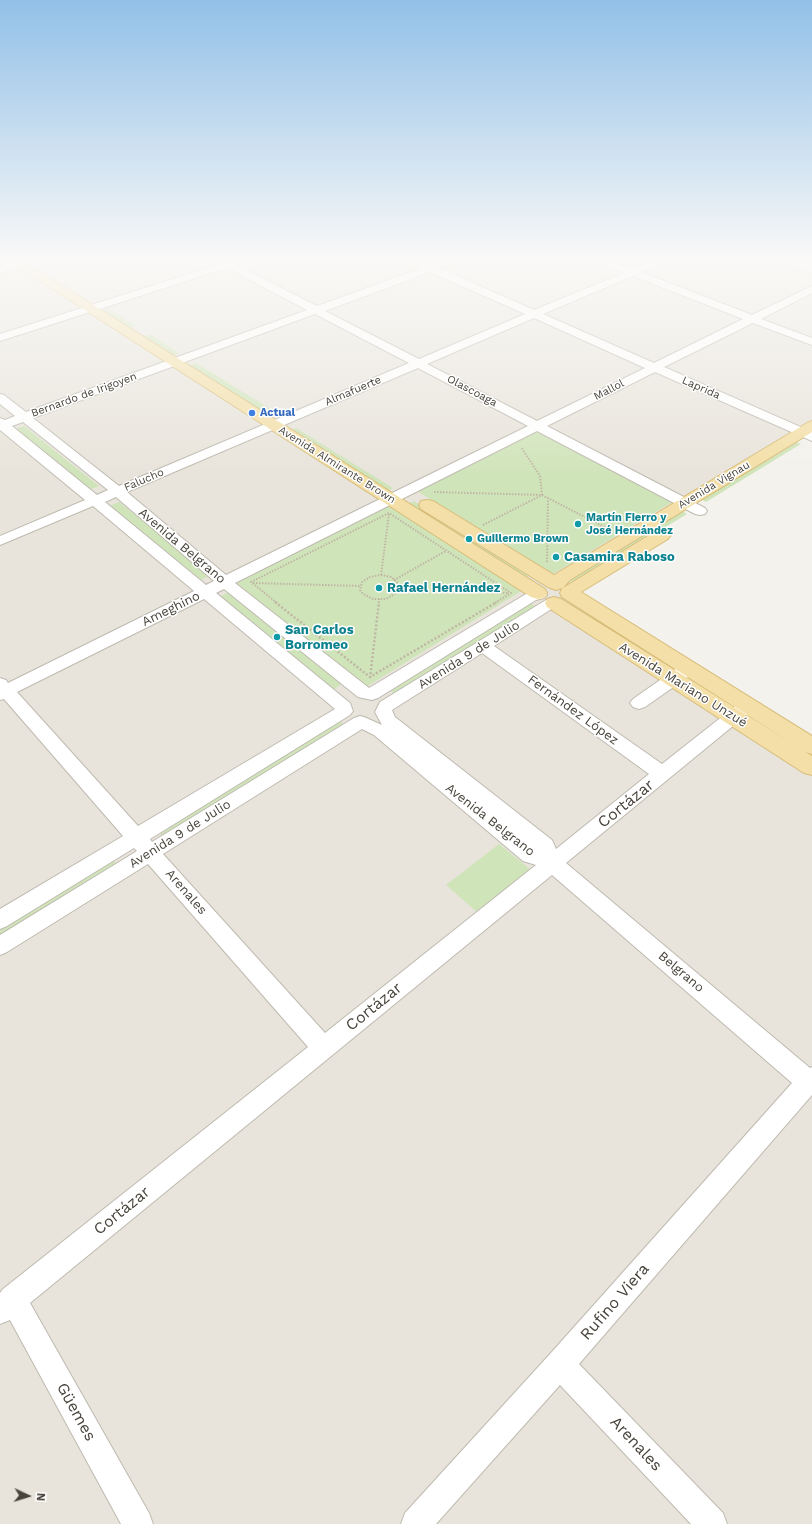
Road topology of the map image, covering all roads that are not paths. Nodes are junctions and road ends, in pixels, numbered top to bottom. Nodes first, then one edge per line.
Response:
1 (18, 332) edge
2 (128, 332) edge
3 (152, 332) edge
4 (256, 332) edge
5 (359, 332) edge
6 (491, 332) edge
7 (574, 332) edge
8 (726, 332) edge
9 (786, 332) edge
10 (0, 338) edge
11 (812, 342) edge
12 (191, 356) junction
13 (175, 362) junction
14 (418, 363) junction
15 (654, 368) junction
16 (0, 398) edge
17 (24, 417) junction
18 (289, 418) junction
19 (1, 424) edge
20 (273, 425) junction
21 (537, 426) junction
22 (308, 430) dead end
23 (809, 434) edge
24 (393, 483) dead end
25 (117, 491) junction
26 (406, 492) junction
27 (95, 501) junction
28 (685, 503) junction
29 (390, 506) junction
30 (700, 511) junction
31 (0, 541) edge
32 (225, 582) junction
33 (205, 592) junction
34 (551, 592) junction
35 (483, 646) junction
36 (681, 673) junction
37 (2, 689) edge
38 (369, 689) junction
39 (639, 703) dead end
40 (344, 709) junction
41 (385, 709) junction
42 (740, 711) junction
43 (362, 723) junction
44 (812, 746) edge
45 (812, 767) edge
46 (662, 774) junction
47 (454, 782) junction
48 (137, 837) junction
49 (151, 852) junction
50 (552, 863) junction
51 (0, 920) edge
52 (0, 946) edge
53 (324, 1048) junction
54 (810, 1080) edge
55 (7, 1305) edge
56 (560, 1364) junction
57 (138, 1524) edge
58 (416, 1524) edge
59 (712, 1524) edge

1 - 10 street
2 - 13 main road, Avenida Almirante Brown
3 - 12 main road, Avenida Almirante Brown
4 - 12 street, Bernardo de Irigoyen
5 - 14 street, Olascoaga
6 - 14 street, Almafuerte
7 - 15 street, Laprida
8 - 15 street, Mallol
9 - 11 street
12 - 13 street, Bernardo de Irigoyen
12 - 18 main road, Avenida Almirante Brown
13 - 17 street, Bernardo de Irigoyen
13 - 20 main road, Avenida Almirante Brown
14 - 18 street, Almafuerte
14 - 21 street, Olascoaga
15 - 21 street, Mallol
15 - 23 street, Laprida
16 - 17 street, Avenida Belgrano
17 - 19 street, Bernardo de Irigoyen
17 - 25 street, Avenida Belgrano
18 - 20 street, Falucho
18 - 22 main road, Avenida Almirante Brown
19 - 27 street, Avenida Belgrano
20 - 25 street, Falucho
20 - 29 main road, Avenida Almirante Brown
21 - 26 street, Mallol
21 - 28 street, Olascoaga
23 - 28 main road, Avenida Vignau
23 - 30 main road, Avenida Vignau
24 - 26 main road, Avenida Almirante Brown
25 - 27 street, Falucho
25 - 32 street, Avenida Belgrano
26 - 29 street, Ameghino
26 - 34 main road, Avenida Almirante Brown
27 - 31 street, Falucho
27 - 33 street, Avenida Belgrano
28 - 30 street, Olascoaga
28 - 34 main road, Avenida Vignau
29 - 32 street, Ameghino
29 - 34 main road, Avenida Almirante Brown
30 - 34 main road, Avenida Vignau
32 - 33 street, Ameghino
32 - 38 street, Avenida Belgrano
33 - 37 street, Ameghino
33 - 40 street, Avenida Belgrano
34 - 35 street, Avenida 9 de Julio
34 - 36 main road, Avenida Mariano Unzué
34 - 38 street, Avenida 9 de Julio
35 - 41 street, Avenida 9 de Julio
35 - 46 street, Fernández López
36 - 39 street
36 - 42 main road, Avenida Mariano Unzué
37 - 48 street, Arenales
38 - 40 street
38 - 41 street
40 - 43 street
40 - 48 street, Avenida 9 de Julio
41 - 43 street
41 - 47 street, Avenida Belgrano
42 - 44 main road, Avenida Mariano Unzué
42 - 45 main road, Avenida Mariano Unzué
42 - 46 street, Cortázar
43 - 47 street, Avenida Belgrano
43 - 49 street, Avenida 9 de Julio
46 - 50 street, Cortázar
47 - 50 street, Avenida Belgrano
48 - 49 street, Arenales
48 - 51 street, Avenida 9 de Julio
49 - 52 street, Avenida 9 de Julio
49 - 53 street, Arenales
50 - 53 street, Cortázar
50 - 54 street, Belgrano
53 - 55 street, Cortázar
54 - 56 street, Rufino Viera
55 - 57 street, Güemes
56 - 58 street, Rufino Viera
56 - 59 street, Arenales

